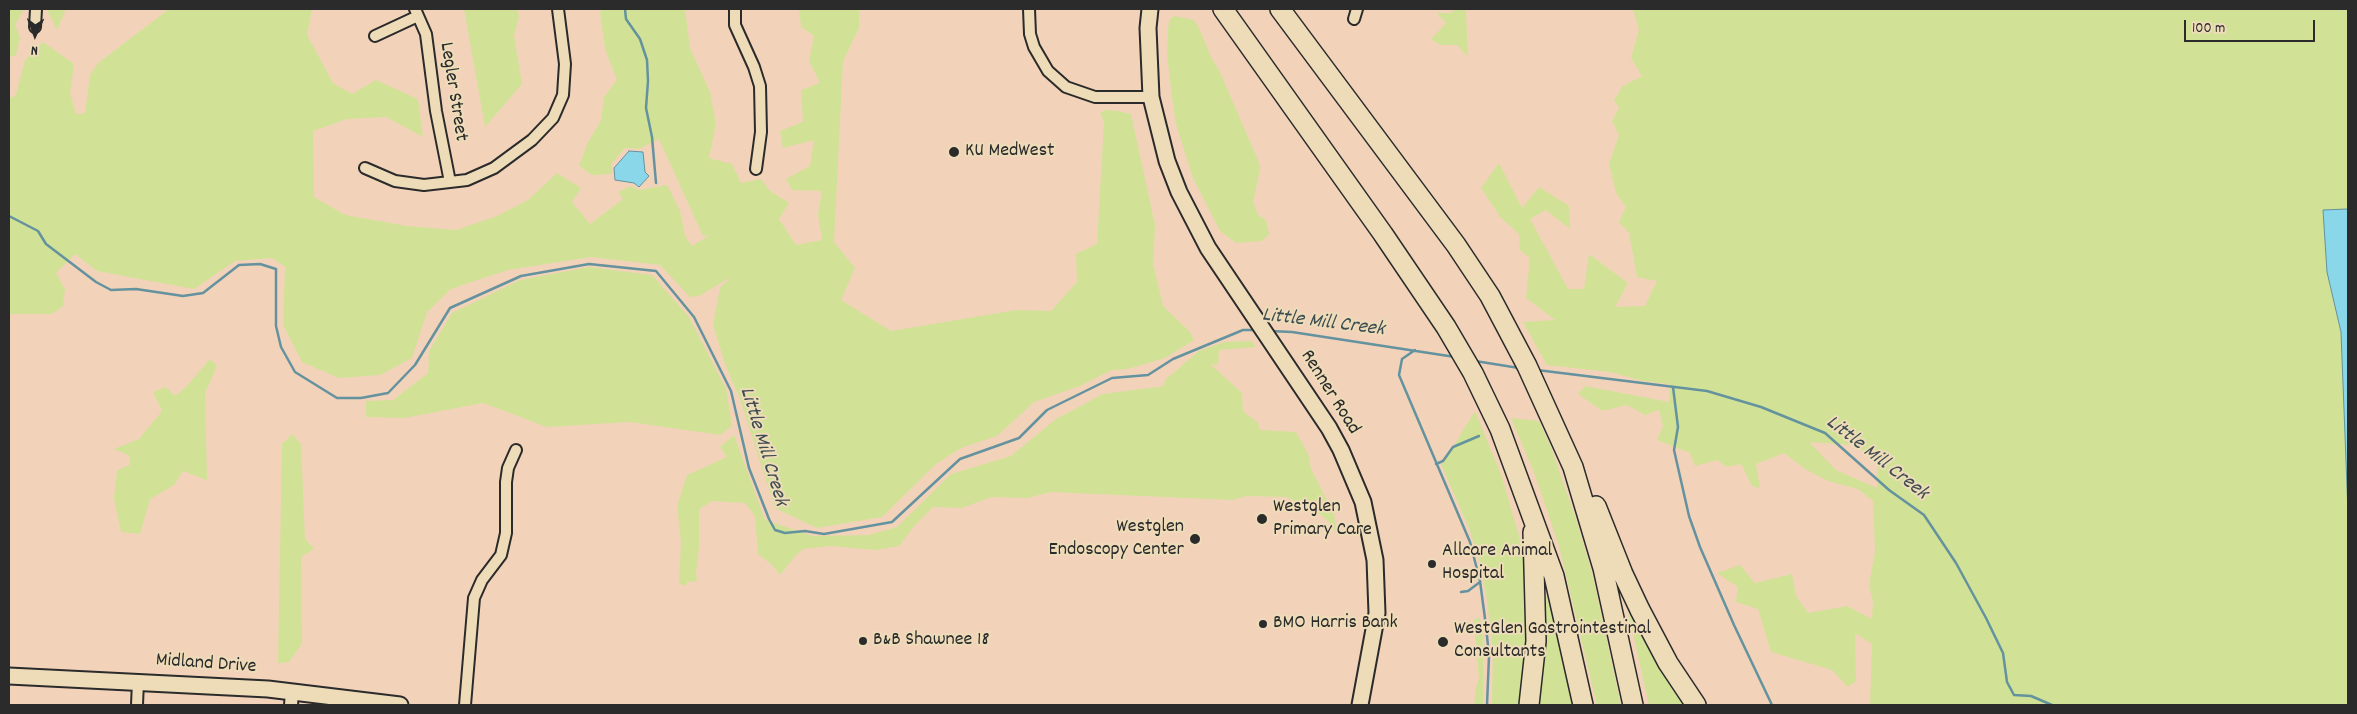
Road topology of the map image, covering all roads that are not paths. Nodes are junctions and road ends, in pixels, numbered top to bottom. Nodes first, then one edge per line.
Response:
1 (36, 9) edge
2 (558, 9) edge
3 (735, 9) edge
4 (1029, 9) edge
5 (1150, 9) edge
6 (1223, 9) edge
7 (1280, 9) edge
8 (417, 13) edge
9 (35, 27) dead end
10 (375, 36) dead end
11 (1151, 97) junction
12 (365, 168) dead end
13 (756, 169) dead end
14 (450, 182) junction
15 (516, 450) dead end
16 (1573, 466) junction
17 (1532, 513) junction
18 (9, 676) edge
19 (138, 681) junction
20 (291, 698) edge
21 (137, 705) edge
22 (400, 705) edge
23 (465, 705) edge
24 (1360, 705) edge
25 (1529, 705) edge
26 (1583, 705) edge
27 (1633, 705) edge
28 (1696, 705) edge

1 - 9 street
2 - 14 street
3 - 13 street
4 - 11 street
5 - 11 main road, Renner Road
6 - 17 highway
7 - 16 highway
8 - 10 street
8 - 14 street, Legler Street
11 - 24 main road, Renner Road
12 - 14 street
15 - 23 street
16 - 27 highway
16 - 28 highway
17 - 25 highway
17 - 26 highway
18 - 19 main road, Midland Drive
19 - 20 main road, Midland Drive
19 - 21 street
20 - 22 main road, Midland Drive

